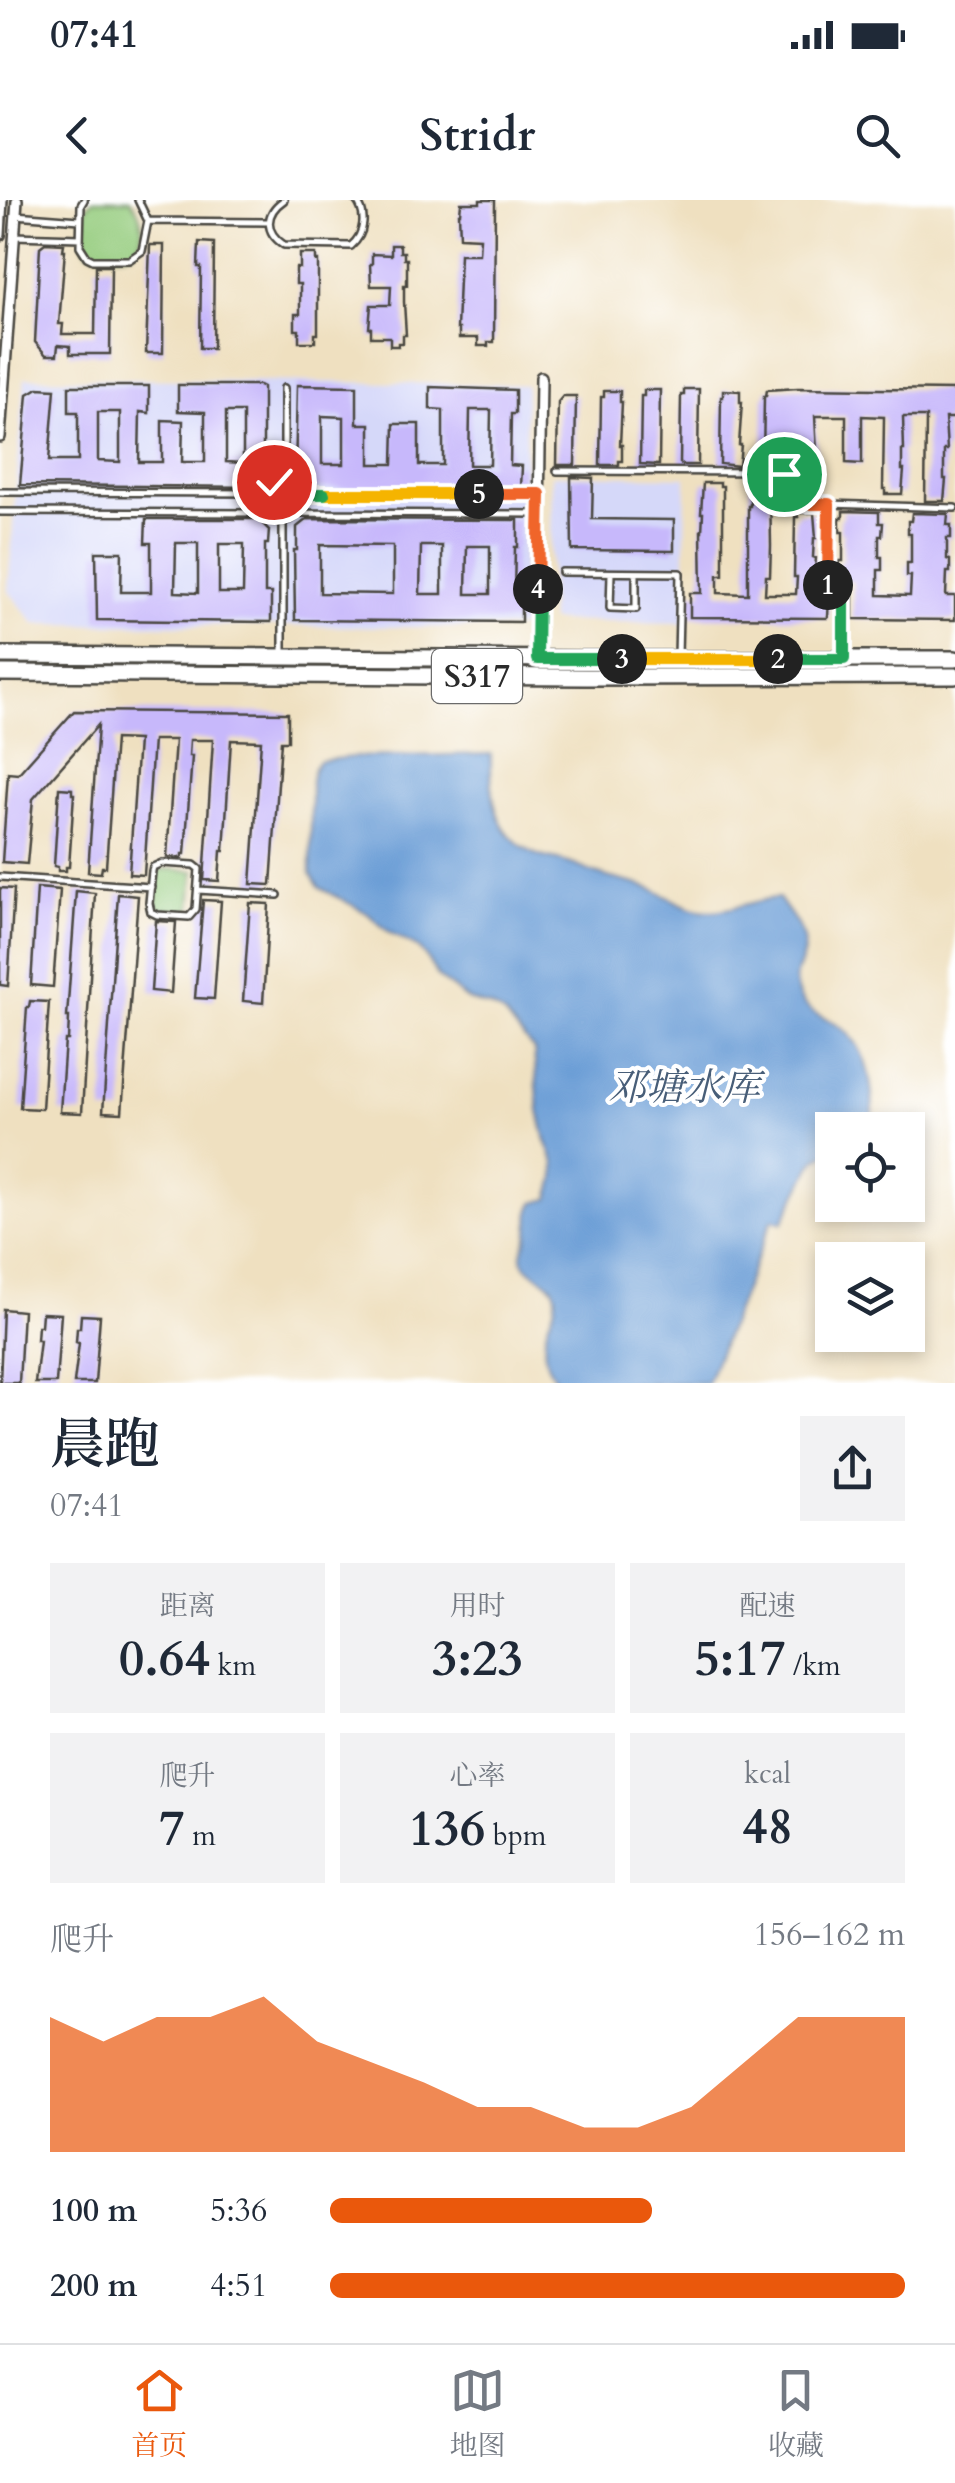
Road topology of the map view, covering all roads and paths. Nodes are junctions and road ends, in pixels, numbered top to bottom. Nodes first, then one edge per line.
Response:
1 (2, 200) edge
2 (16, 200) edge
3 (84, 200) edge
4 (138, 200) edge
5 (284, 200) edge
6 (356, 200) edge
7 (16, 215) junction
8 (80, 220) junction
9 (148, 221) junction
10 (268, 222) junction
11 (0, 236) edge
12 (14, 236) junction
13 (80, 238) junction
14 (541, 378) dead end
15 (284, 388) dead end
16 (0, 437) edge
17 (557, 472) dead end
18 (284, 481) junction
19 (0, 492) edge
20 (263, 493) junction
21 (300, 494) junction
22 (540, 494) junction
23 (829, 504) junction
24 (955, 508) edge
25 (0, 512) edge
26 (265, 512) junction
27 (297, 513) junction
28 (539, 514) junction
29 (284, 521) junction
30 (562, 572) dead end
31 (610, 572) junction
32 (636, 573) junction
33 (0, 656) edge
34 (283, 658) junction
35 (537, 659) junction
36 (678, 659) junction
37 (844, 659) junction
38 (955, 659) edge
39 (0, 673) edge
40 (955, 676) edge
41 (0, 877) edge
42 (150, 887) junction
43 (198, 890) junction
44 (278, 895) dead end

1 - 11 street
2 - 7 street
3 - 8 lane
4 - 9 lane
5 - 10 lane
6 - 10 lane
7 - 8 lane
7 - 12 street
8 - 13 lane
9 - 10 lane
9 - 13 lane
12 - 13 lane
12 - 16 street
14 - 22 street
15 - 18 lane
17 - 23 lane
18 - 20 lane
18 - 21 lane
19 - 20 lane
20 - 26 lane
21 - 22 lane
21 - 27 lane
22 - 28 street
23 - 24 lane
23 - 37 lane
25 - 26 lane
26 - 29 lane
27 - 28 lane
27 - 29 lane
28 - 35 street
29 - 34 lane
30 - 31 lane
31 - 32 lane
31 - 32 lane
32 - 36 lane
33 - 34 main road, S317
34 - 35 main road, S317
35 - 36 main road, S317
36 - 37 main road, S317
37 - 38 main road, S317
39 - 40 main road, S317
41 - 42 lane
42 - 43 lane
42 - 43 lane
43 - 44 lane

